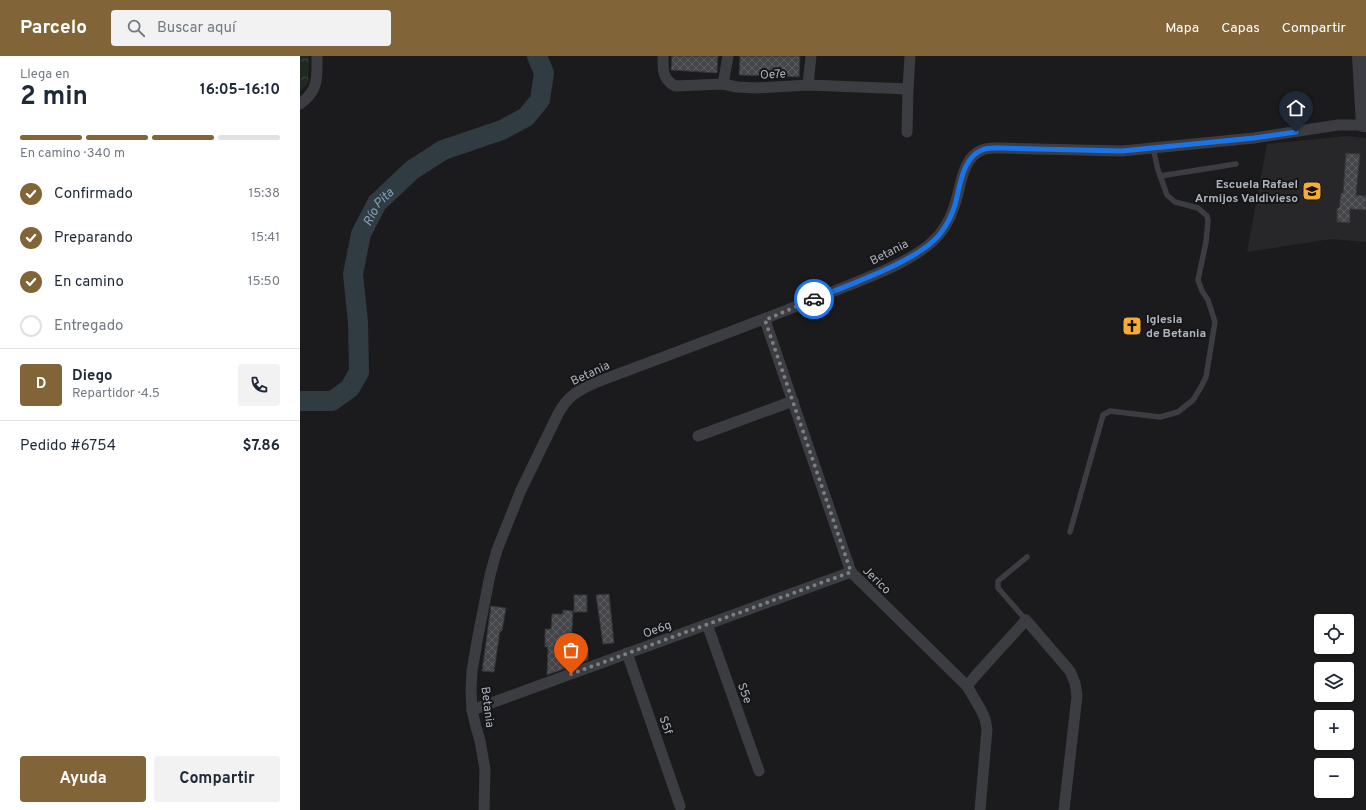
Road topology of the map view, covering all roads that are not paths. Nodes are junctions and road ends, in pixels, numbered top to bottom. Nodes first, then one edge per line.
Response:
1 (317, 56) edge
2 (663, 56) edge
3 (728, 56) edge
4 (811, 56) edge
5 (910, 56) edge
6 (1359, 56) edge
7 (723, 84) junction
8 (808, 85) junction
9 (908, 90) junction
10 (300, 104) edge
11 (1365, 125) edge
12 (907, 132) dead end
13 (1153, 148) junction
14 (1236, 164) dead end
15 (1160, 176) junction
16 (765, 320) junction
17 (793, 401) junction
18 (698, 436) dead end
19 (1070, 532) dead end
20 (1027, 557) dead end
21 (851, 572) junction
22 (1026, 620) junction
23 (707, 624) junction
24 (627, 654) junction
25 (967, 686) junction
26 (472, 710) junction
27 (759, 771) dead end
28 (680, 806) dead end
29 (484, 810) edge
30 (980, 810) edge
31 (1064, 810) edge

1 - 10 street
2 - 7 street, Oe7e
3 - 7 street
4 - 8 street
5 - 9 street
6 - 11 street
7 - 8 street, Oe7e
8 - 9 street, Oe7e
9 - 12 street
11 - 13 street
13 - 15 lane
13 - 16 street, Betania
14 - 15 lane
15 - 19 lane
16 - 17 street, Jerico
16 - 26 street, Betania
17 - 18 street
17 - 21 street, Jerico
20 - 22 lane
21 - 23 street, Oe6g
21 - 25 street, Jerico
22 - 25 street
22 - 31 street
23 - 24 street, Oe6g
23 - 27 street, S5e
24 - 26 street, Oe6g
24 - 28 street, S5f
25 - 30 street, Jerico
26 - 29 street, Betania

